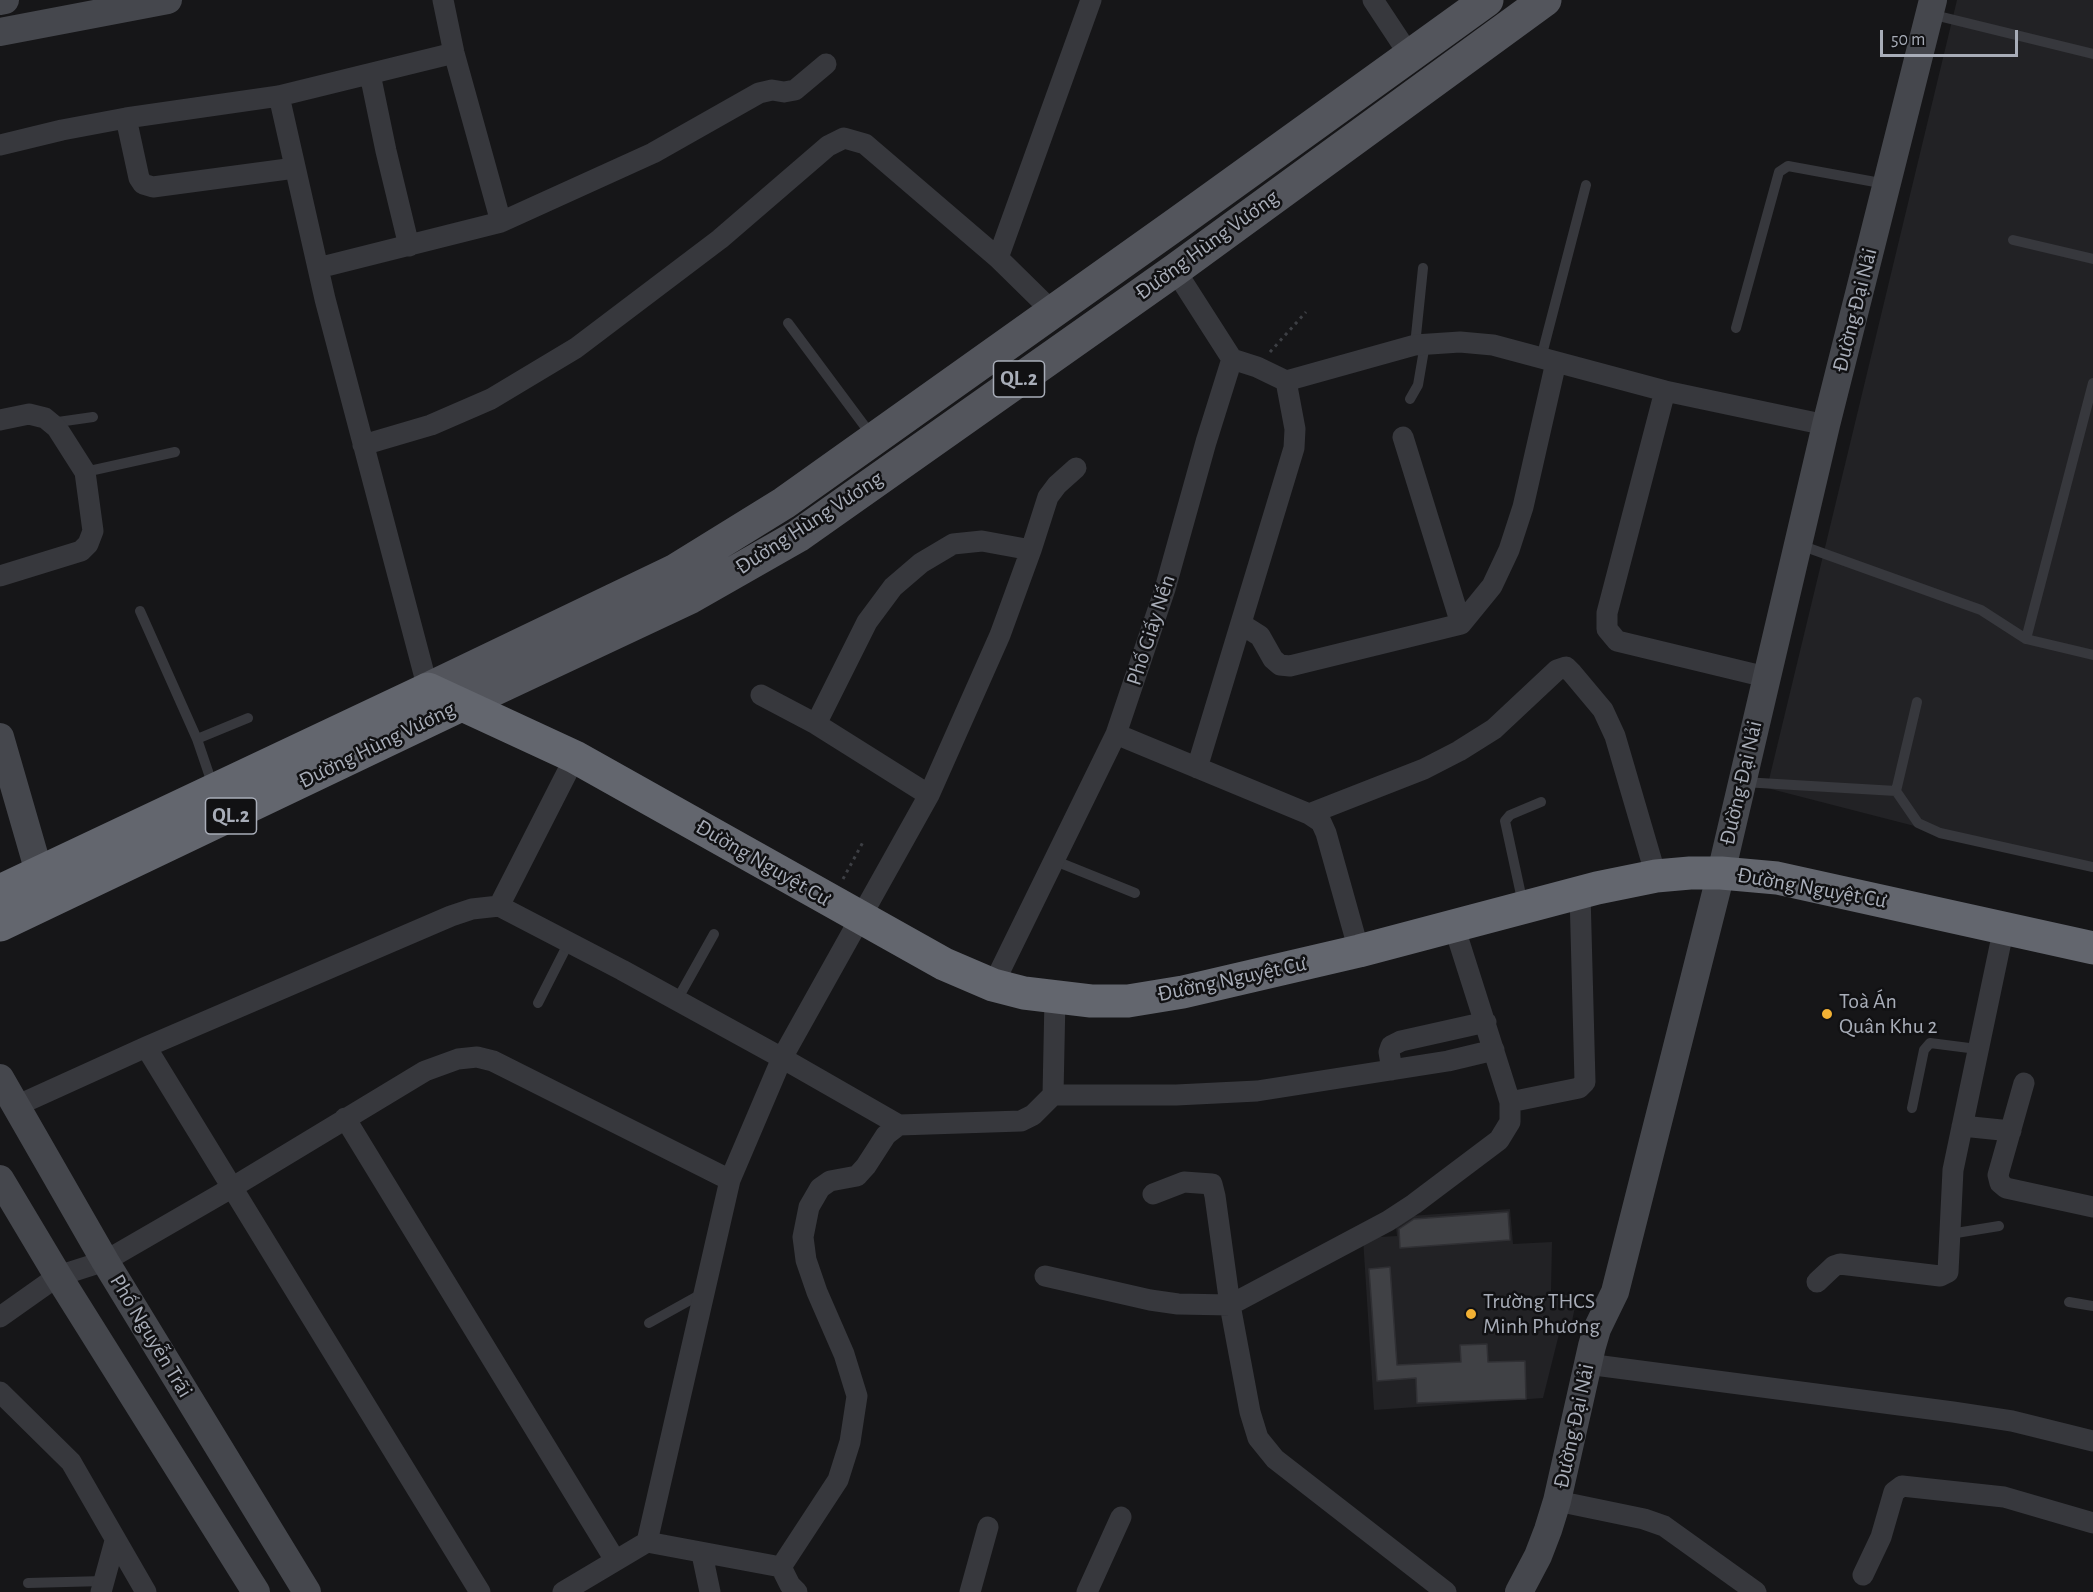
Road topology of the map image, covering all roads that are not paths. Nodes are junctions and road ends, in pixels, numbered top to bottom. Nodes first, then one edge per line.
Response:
1 (5, 0) edge
2 (168, 0) edge
3 (443, 0) edge
4 (1091, 0) edge
5 (1373, 0) edge
6 (1487, 0) edge
7 (1545, 0) edge
8 (0, 1) edge
9 (1931, 7) edge
10 (0, 32) edge
11 (454, 53) junction
12 (2093, 54) edge
13 (1410, 56) junction
14 (826, 64) dead end
15 (370, 74) junction
16 (279, 96) junction
17 (126, 118) junction
18 (0, 145) edge
19 (295, 168) junction
20 (1887, 184) junction
21 (1586, 185) dead end
22 (501, 222) junction
23 (1179, 222) junction
24 (2013, 240) dead end
25 (409, 246) junction
26 (998, 258) junction
27 (2093, 259) edge
28 (1187, 261) junction
29 (318, 267) junction
30 (1423, 268) dead end
31 (1053, 312) junction
32 (788, 324) dead end
33 (1736, 328) dead end
34 (1420, 345) junction
35 (1232, 359) junction
36 (1549, 360) junction
37 (1286, 381) junction
38 (2093, 383) edge
39 (1665, 391) junction
40 (1410, 399) dead end
41 (93, 417) dead end
42 (0, 420) edge
43 (51, 423) junction
44 (1826, 425) junction
45 (1403, 437) dead end
46 (874, 439) junction
47 (363, 445) junction
48 (175, 452) dead end
49 (1076, 468) dead end
50 (84, 472) junction
51 (1797, 543) junction
52 (1031, 550) junction
53 (0, 576) edge
54 (140, 611) dead end
55 (1241, 624) junction
56 (1461, 624) junction
57 (2025, 639) junction
58 (2093, 655) edge
59 (1766, 677) junction
60 (428, 689) junction
61 (761, 695) dead end
62 (1917, 702) dead end
63 (461, 705) junction
64 (248, 718) dead end
65 (816, 724) junction
66 (1116, 734) junction
67 (0, 737) edge
68 (197, 739) junction
69 (575, 757) junction
70 (1197, 768) junction
71 (1741, 782) junction
72 (214, 790) junction
73 (1896, 791) junction
74 (929, 795) junction
75 (1541, 802) dead end
76 (1309, 814) junction
77 (1053, 860) junction
78 (2093, 867) edge
79 (39, 872) junction
80 (1721, 873) junction
81 (1656, 876) junction
82 (0, 891) edge
83 (1135, 893) dead end
84 (1580, 893) junction
85 (500, 906) junction
86 (1524, 908) junction
87 (861, 918) junction
88 (0, 925) edge
89 (1454, 926) junction
90 (2004, 927) junction
91 (714, 934) dead end
92 (568, 942) junction
93 (2093, 948) edge
94 (1359, 951) junction
95 (993, 986) junction
96 (1055, 998) junction
97 (677, 1000) junction
98 (538, 1003) dead end
99 (1486, 1022) junction
100 (146, 1047) junction
101 (1977, 1048) junction
102 (1494, 1050) junction
103 (782, 1058) junction
104 (1392, 1070) junction
105 (0, 1078) edge
106 (2024, 1083) dead end
107 (1053, 1095) junction
108 (1510, 1102) junction
109 (16, 1106) junction
110 (1912, 1108) dead end
111 (345, 1118) junction
112 (899, 1125) junction
113 (1962, 1126) junction
114 (2011, 1131) junction
115 (0, 1179) edge
116 (730, 1180) junction
117 (233, 1187) junction
118 (1153, 1194) dead end
119 (2093, 1206) edge
120 (1999, 1226) dead end
121 (1950, 1234) junction
122 (105, 1261) junction
123 (58, 1276) junction
124 (1045, 1276) dead end
125 (1817, 1282) dead end
126 (703, 1293) junction
127 (2069, 1302) dead end
128 (1230, 1305) junction
129 (2093, 1306) edge
130 (0, 1317) edge
131 (649, 1323) dead end
132 (1587, 1364) junction
133 (0, 1393) edge
134 (2093, 1441) edge
135 (1557, 1501) junction
136 (1121, 1517) dead end
137 (2093, 1523) edge
138 (988, 1527) dead end
139 (115, 1541) junction
140 (647, 1542) junction
141 (702, 1554) junction
142 (615, 1560) junction
143 (781, 1567) junction
144 (1863, 1575) dead end
145 (28, 1582) dead end
146 (102, 1587) edge
147 (146, 1592) edge
148 (256, 1592) edge
149 (306, 1592) edge
150 (480, 1592) edge
151 (563, 1592) edge
152 (710, 1592) edge
153 (797, 1592) edge
154 (970, 1592) edge
155 (1087, 1592) edge
156 (1446, 1592) edge
157 (1519, 1592) edge
158 (1756, 1592) edge

1 - 8 street
2 - 10 street
3 - 11 street
4 - 26 street
5 - 13 street
6 - 13 main road, Đường Hùng Vương / QL.2
7 - 28 main road, Đường Hùng Vương / QL.2
9 - 12 lane
9 - 20 street, Đường Đại Nải
11 - 15 street
11 - 22 street
13 - 23 main road, Đường Hùng Vương / QL.2
14 - 22 street
15 - 16 street
15 - 25 street
16 - 17 street
16 - 19 street
17 - 18 street
17 - 19 street
19 - 29 street
20 - 33 lane
20 - 44 street, Đường Đại Nải
21 - 36 lane
22 - 25 street
23 - 28 main road
23 - 31 main road, Đường Hùng Vương / QL.2
24 - 27 lane
25 - 29 street
26 - 31 street
26 - 47 street
28 - 35 street
28 - 63 main road, Đường Hùng Vương / QL.2
29 - 47 street
30 - 34 lane
31 - 46 main road, Đường Hùng Vương / QL.2
32 - 46 lane
34 - 36 street
34 - 37 street
34 - 40 lane
35 - 37 street
35 - 66 street, Phố Giấy Nến
36 - 39 street
36 - 56 street
37 - 55 street
38 - 57 lane
39 - 44 street
39 - 59 street
41 - 43 lane
42 - 43 street
43 - 50 street
44 - 51 street, Đường Đại Nải
45 - 56 street
46 - 60 main road, Đường Hùng Vương / QL.2
47 - 60 street
48 - 50 lane
49 - 52 street
50 - 53 street
51 - 57 lane
51 - 59 street, Đường Đại Nải
52 - 65 street
52 - 74 street
54 - 68 lane
55 - 56 street
55 - 70 street
57 - 58 lane
59 - 71 street, Đường Đại Nải
60 - 63 highway, Đường Nguyệt Cư
60 - 72 highway, Đường Hùng Vương / QL.2
61 - 65 street
62 - 73 lane
63 - 69 highway, Đường Nguyệt Cư
63 - 88 highway, Đường Hùng Vương / QL.2
64 - 68 lane
65 - 74 street
66 - 70 street
66 - 77 street, Phố Giấy Nến
67 - 79 street
68 - 72 lane
69 - 85 street
69 - 87 highway, Đường Nguyệt Cư
70 - 76 street
71 - 73 lane
71 - 80 street, Đường Đại Nải
72 - 79 highway, Đường Hùng Vương / QL.2
73 - 78 lane
74 - 87 street
75 - 86 lane
76 - 81 street
76 - 94 street
77 - 83 lane
77 - 95 street, Phố Giấy Nến
79 - 82 highway, Đường Hùng Vương / QL.2
80 - 81 highway, Đường Nguyệt Cư
80 - 90 highway, Đường Nguyệt Cư
80 - 132 street, Đường Đại Nải
81 - 84 highway, Đường Nguyệt Cư
84 - 86 highway, Đường Nguyệt Cư
84 - 108 street
85 - 92 street
85 - 100 street
86 - 89 highway, Đường Nguyệt Cư
87 - 95 highway, Đường Nguyệt Cư
87 - 103 street
89 - 94 highway, Đường Nguyệt Cư
89 - 99 street
90 - 93 highway, Đường Nguyệt Cư
90 - 101 street
91 - 97 lane
92 - 97 street
92 - 98 lane
94 - 96 highway, Đường Nguyệt Cư
95 - 96 highway, Đường Nguyệt Cư
96 - 107 street
97 - 103 street
99 - 102 street
99 - 104 street
100 - 109 street
100 - 117 street
101 - 110 lane
101 - 113 street
102 - 104 street
102 - 108 street
103 - 112 street
103 - 116 street
104 - 107 street
105 - 109 street, Phố Nguyễn Trãi
106 - 114 street
107 - 112 street
108 - 128 street
109 - 122 street, Phố Nguyễn Trãi
111 - 116 street
111 - 117 street
111 - 142 street
112 - 143 street
113 - 114 street
113 - 121 street
114 - 119 street
115 - 123 street, Phố Nguyễn Trãi
116 - 126 street
117 - 122 street
117 - 150 street
118 - 128 street
120 - 121 lane
121 - 125 street
122 - 123 street
122 - 149 street, Phố Nguyễn Trãi
123 - 130 street
123 - 148 street, Phố Nguyễn Trãi
124 - 128 street
126 - 131 lane
126 - 140 street
127 - 129 lane
128 - 156 street
132 - 134 street
132 - 135 street, Đường Đại Nải
133 - 139 street
135 - 157 street, Đường Đại Nải
135 - 158 street
136 - 155 street
137 - 144 street
138 - 154 street
139 - 146 street
139 - 147 street
140 - 141 street
140 - 142 street
141 - 143 street
141 - 152 street
142 - 151 street
143 - 153 street
145 - 146 lane

